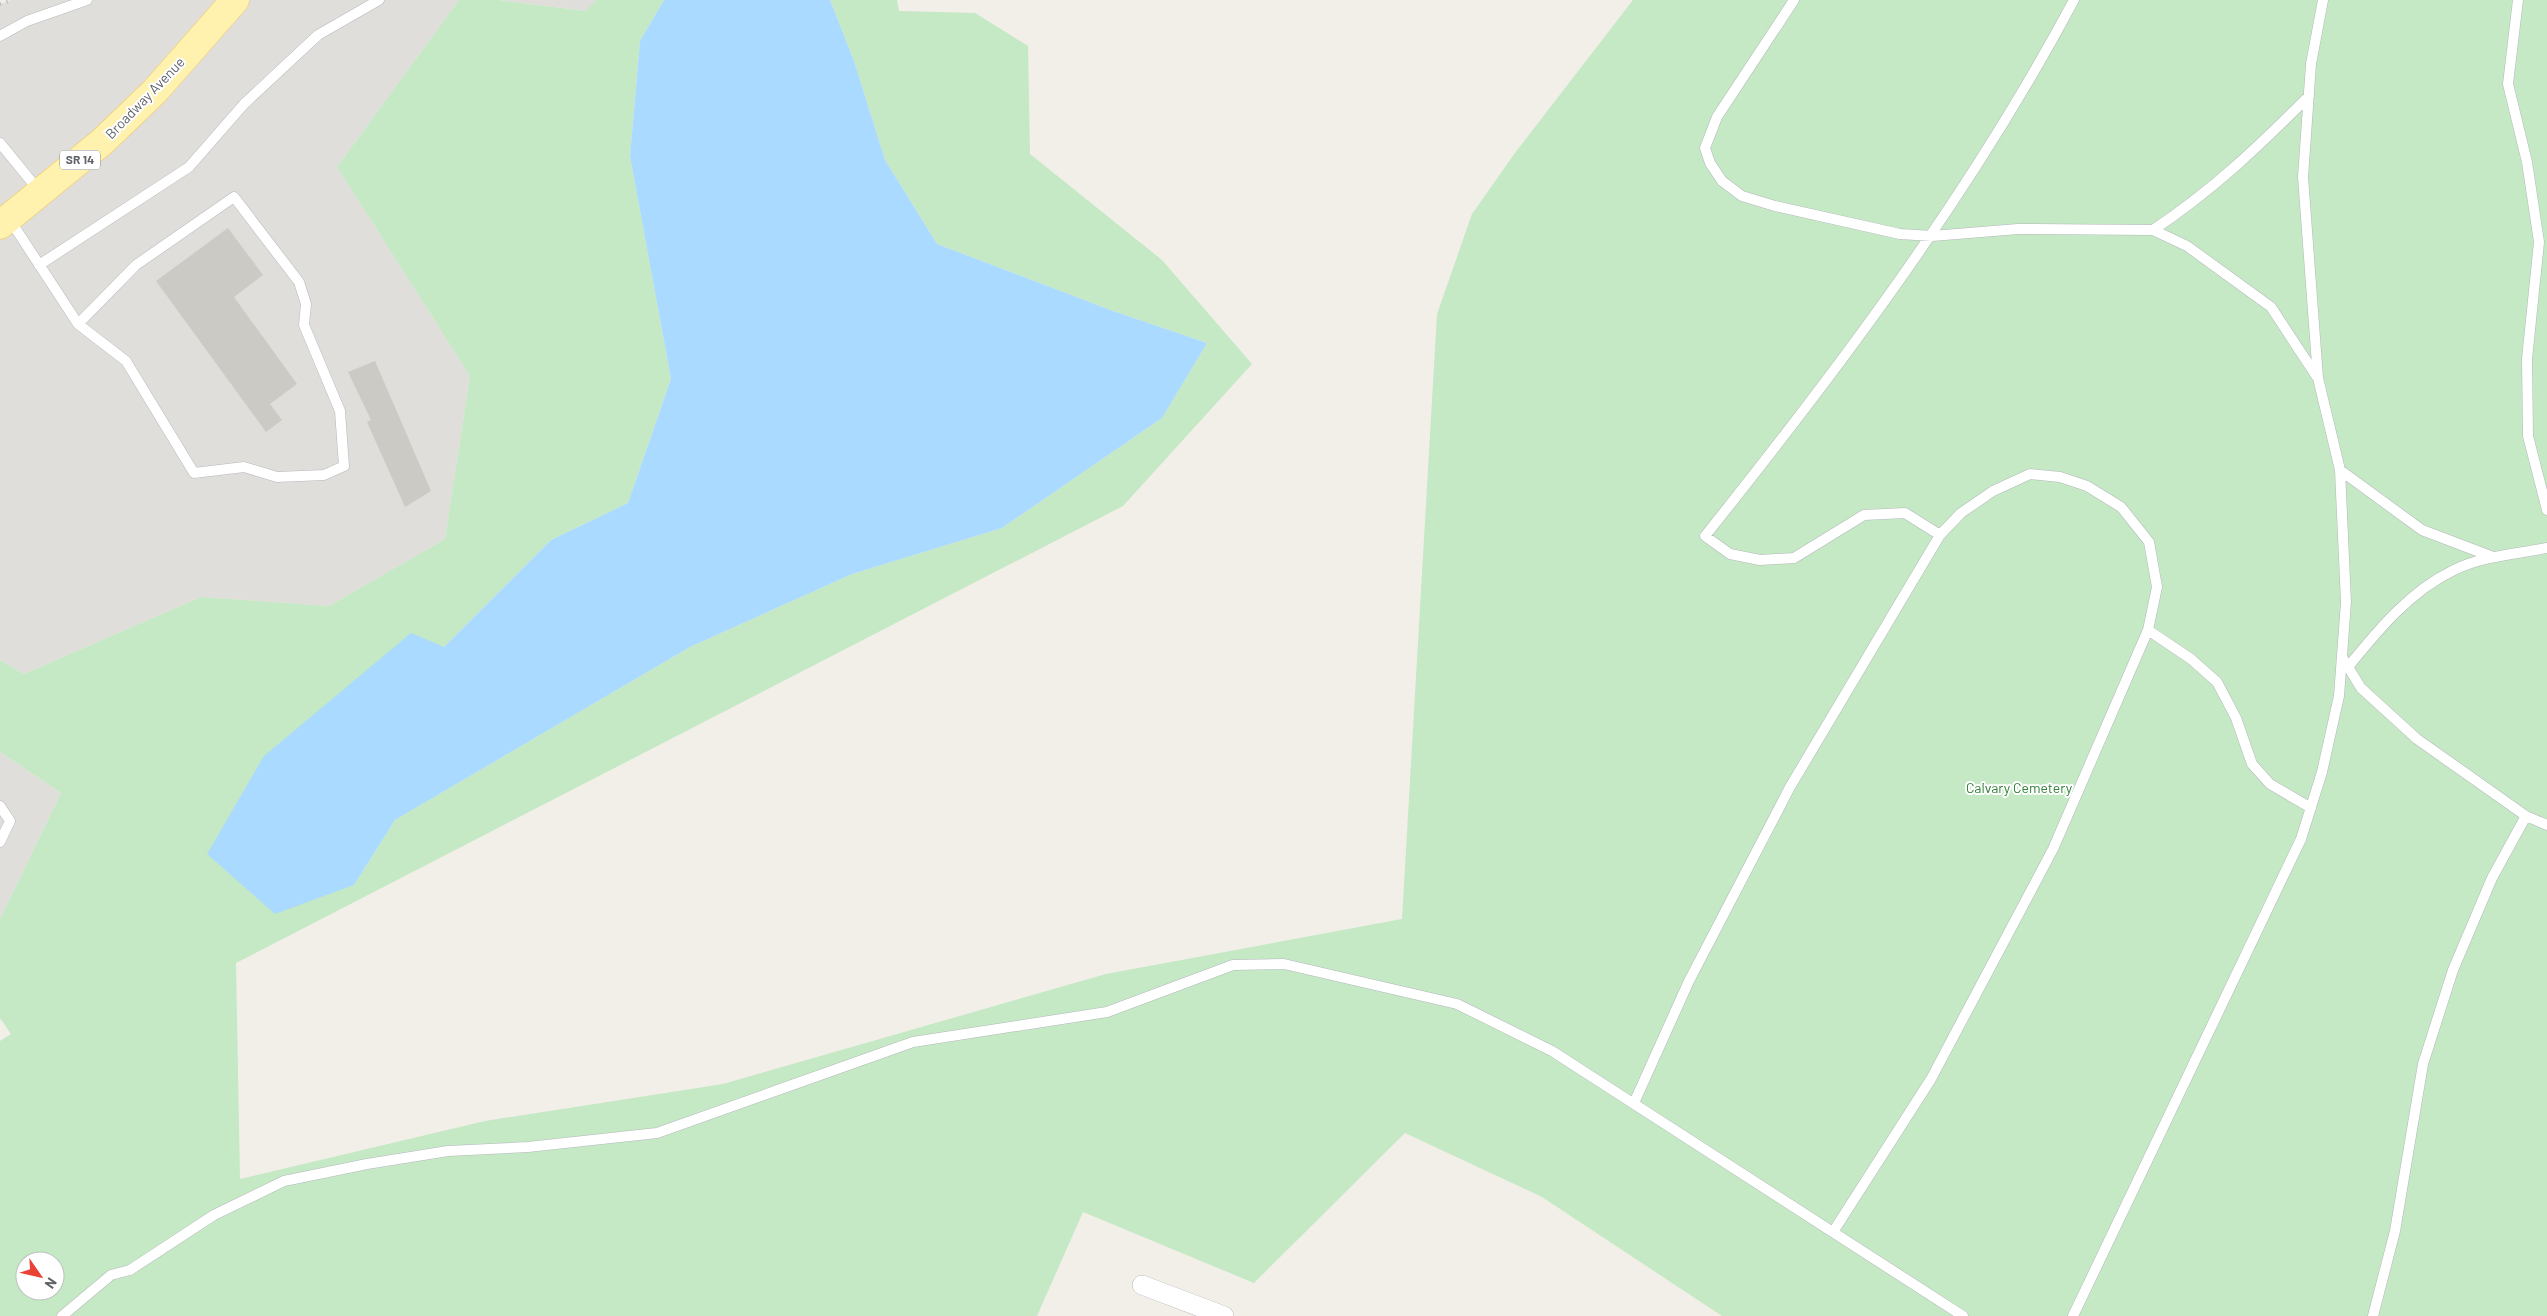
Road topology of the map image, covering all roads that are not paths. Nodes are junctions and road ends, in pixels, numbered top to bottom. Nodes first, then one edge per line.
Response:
1 (88, 0) edge
2 (234, 0) edge
3 (379, 0) edge
4 (1794, 0) edge
5 (2074, 0) edge
6 (2323, 0) edge
7 (2518, 0) edge
8 (0, 36) edge
9 (2309, 96) junction
10 (0, 143) edge
11 (40, 193) junction
12 (5, 222) edge
13 (2153, 230) junction
14 (1932, 236) junction
15 (39, 264) junction
16 (78, 324) junction
17 (2318, 378) junction
18 (2340, 470) junction
19 (2547, 510) edge
20 (1940, 535) junction
21 (2547, 548) edge
22 (2494, 558) junction
23 (2148, 630) junction
24 (2342, 657) junction
25 (2348, 667) junction
26 (0, 806) edge
27 (2311, 808) junction
28 (2526, 816) junction
29 (2547, 825) edge
30 (0, 842) edge
31 (1634, 1103) junction
32 (1833, 1232) junction
33 (1142, 1284) dead end
34 (62, 1316) edge
35 (1224, 1316) edge
36 (1964, 1316) edge
37 (2073, 1316) edge
38 (2373, 1316) edge

1 - 8 lane
2 - 11 main road, Broadway Avenue / SR 14
3 - 15 lane
4 - 14 lane
5 - 14 lane
6 - 9 lane
7 - 19 lane
9 - 13 lane
9 - 17 lane
10 - 11 lane
11 - 12 main road, Broadway Avenue / SR 14
12 - 15 lane
13 - 14 lane
13 - 17 lane
14 - 20 lane
15 - 16 lane
16 - 16 lane
17 - 18 lane
18 - 22 lane
18 - 24 lane
20 - 23 lane
20 - 31 lane
21 - 22 lane
22 - 25 lane
23 - 27 lane
23 - 32 lane
24 - 25 lane
24 - 27 lane
25 - 28 lane
26 - 30 lane
27 - 37 lane
28 - 29 lane
28 - 38 lane
31 - 32 lane
31 - 34 lane
32 - 36 lane
33 - 35 street

